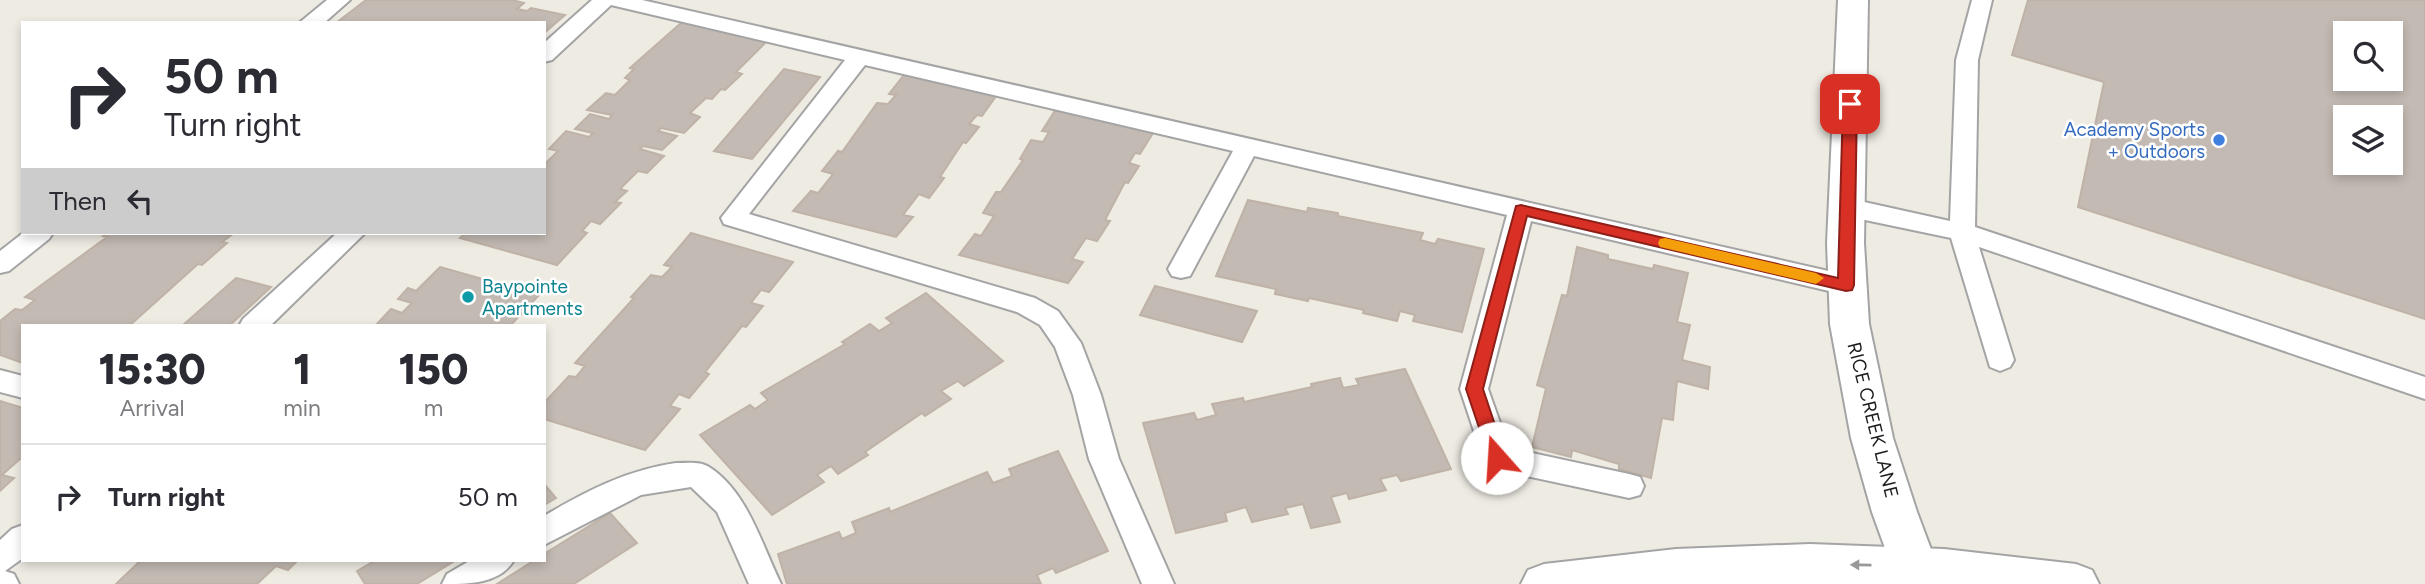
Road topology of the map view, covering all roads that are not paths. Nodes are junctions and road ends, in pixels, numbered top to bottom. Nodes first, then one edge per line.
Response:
1 (340, 0) edge
2 (604, 0) edge
3 (615, 0) edge
4 (1853, 0) edge
5 (1982, 0) edge
6 (313, 21) edge
7 (546, 53) edge
8 (859, 57) junction
9 (1247, 146) junction
10 (1846, 207) junction
11 (1521, 210) junction
12 (1962, 232) junction
13 (37, 235) edge
14 (350, 235) edge
15 (0, 264) edge
16 (1181, 269) dead end
17 (1846, 285) junction
18 (254, 324) edge
19 (2000, 360) dead end
20 (0, 381) edge
21 (21, 386) edge
22 (2425, 388) edge
23 (1629, 486) dead end
24 (546, 531) edge
25 (21, 540) edge
26 (0, 559) edge
27 (495, 562) edge
28 (1154, 575) edge
29 (1917, 575) edge
30 (458, 584) edge
31 (765, 584) edge
32 (1544, 584) edge
33 (2076, 584) edge

1 - 6 lane
2 - 7 lane
3 - 8 lane
4 - 10 street, RICE CREEK LANE
5 - 12 lane
8 - 9 lane
8 - 28 lane
9 - 11 lane
9 - 16 lane
10 - 12 lane
10 - 17 street, RICE CREEK LANE
11 - 17 lane
11 - 23 lane
12 - 19 lane
12 - 22 lane
13 - 15 lane
14 - 18 lane
17 - 29 street, RICE CREEK LANE
20 - 21 lane
24 - 31 lane
25 - 26 lane
27 - 30 lane
29 -> 32 street
29 - 33 street

